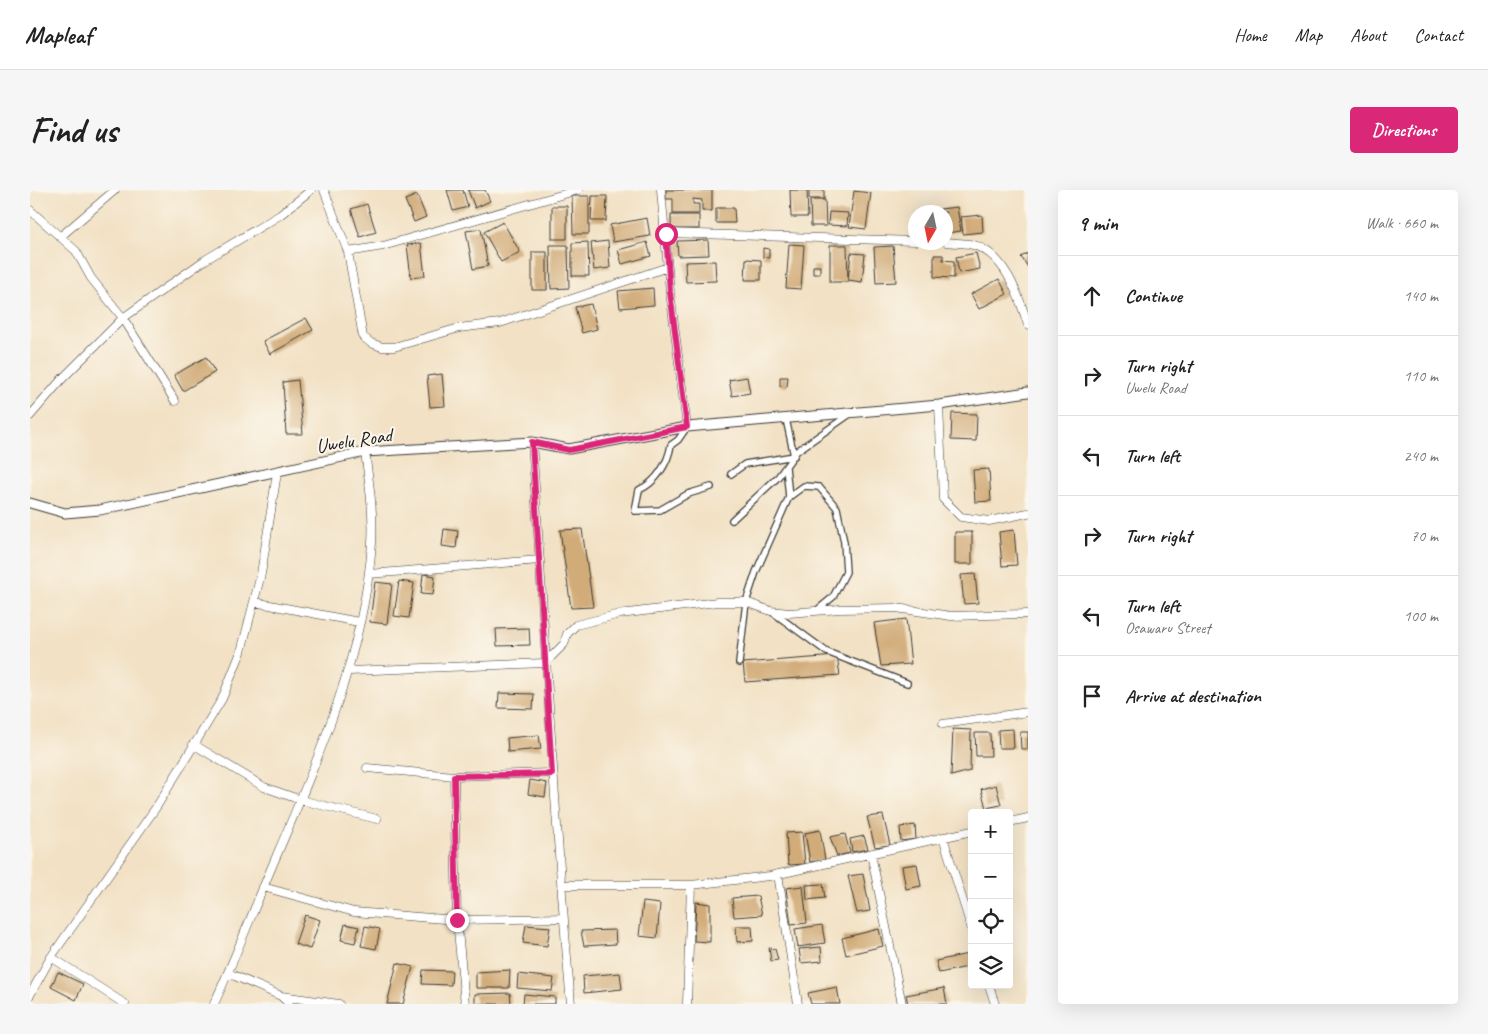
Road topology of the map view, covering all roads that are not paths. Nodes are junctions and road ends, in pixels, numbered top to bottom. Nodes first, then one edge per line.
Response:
1 (115, 190) edge
2 (311, 190) edge
3 (324, 190) edge
4 (578, 190) edge
5 (661, 190) edge
6 (30, 210) edge
7 (666, 234) junction
8 (60, 237) junction
9 (908, 241) edge
10 (953, 243) edge
11 (348, 252) junction
12 (668, 267) junction
13 (123, 318) junction
14 (1028, 325) edge
15 (1028, 392) edge
16 (175, 401) dead end
17 (939, 405) junction
18 (852, 413) junction
19 (30, 416) edge
20 (786, 418) junction
21 (687, 427) junction
22 (532, 442) junction
23 (365, 452) junction
24 (794, 456) junction
25 (786, 467) junction
26 (277, 473) junction
27 (731, 474) dead end
28 (711, 487) dead end
29 (789, 496) junction
30 (30, 503) edge
31 (1028, 513) edge
32 (732, 520) dead end
33 (540, 560) junction
34 (369, 574) junction
35 (254, 602) junction
36 (746, 602) junction
37 (771, 611) junction
38 (815, 611) junction
39 (1028, 614) edge
40 (359, 622) junction
41 (545, 663) junction
42 (738, 663) dead end
43 (349, 671) junction
44 (907, 683) dead end
45 (1028, 712) edge
46 (943, 724) dead end
47 (193, 744) junction
48 (367, 768) dead end
49 (552, 774) junction
50 (454, 776) junction
51 (301, 800) junction
52 (1028, 818) edge
53 (378, 819) dead end
54 (1013, 821) edge
55 (968, 832) edge
56 (943, 837) junction
57 (871, 854) junction
58 (778, 874) junction
59 (563, 885) junction
60 (691, 885) junction
61 (263, 887) junction
62 (968, 917) edge
63 (563, 918) junction
64 (457, 920) junction
65 (51, 957) junction
66 (228, 973) junction
67 (990, 989) edge
68 (30, 995) edge
69 (280, 996) junction
70 (125, 1004) edge
71 (214, 1004) edge
72 (289, 1004) edge
73 (339, 1004) edge
74 (464, 1004) edge
75 (571, 1004) edge
76 (687, 1004) edge
77 (798, 1004) edge
78 (902, 1004) edge
79 (995, 1004) edge

1 - 8 street
2 - 13 street
3 - 11 street
4 - 11 street
5 - 7 street
6 - 8 street
7 - 9 street
7 - 12 street
8 - 13 street
10 - 14 street
11 - 12 street
12 - 21 street
13 - 16 street
13 - 19 street
15 - 17 street, Uwelu Road
17 - 18 street, Uwelu Road
17 - 31 street
18 - 20 street, Uwelu Road
18 - 24 street
20 - 21 street, Uwelu Road
20 - 24 street
21 - 22 street, Uwelu Road
21 - 28 street
22 - 23 street, Uwelu Road
22 - 33 street
23 - 26 street, Uwelu Road
23 - 34 street
24 - 25 street
24 - 27 street
25 - 29 street
25 - 32 street
26 - 30 street, Uwelu Road
26 - 35 street
29 - 36 street
29 - 38 street
33 - 34 street
33 - 41 street
34 - 40 street
35 - 40 street
35 - 47 street
36 - 37 street
36 - 41 street
36 - 42 street
37 - 38 street
37 - 44 street
38 - 39 street
40 - 43 street
41 - 43 street
41 - 49 street
43 - 51 street
45 - 46 street
47 - 51 street
47 - 65 street
48 - 50 street
49 - 50 street
49 - 59 street
50 - 64 street
51 - 53 street
51 - 61 street
52 - 54 street
55 - 56 street
56 - 57 street
56 - 62 street
57 - 58 street
57 - 78 street
58 - 60 street
58 - 77 street
59 - 60 street
59 - 63 street
60 - 76 street
61 - 64 street
61 - 66 street
63 - 64 street
63 - 75 street
64 - 74 street
65 - 68 street
65 - 70 street
66 - 69 street
66 - 71 street
67 - 79 street
69 - 72 street
69 - 73 street

